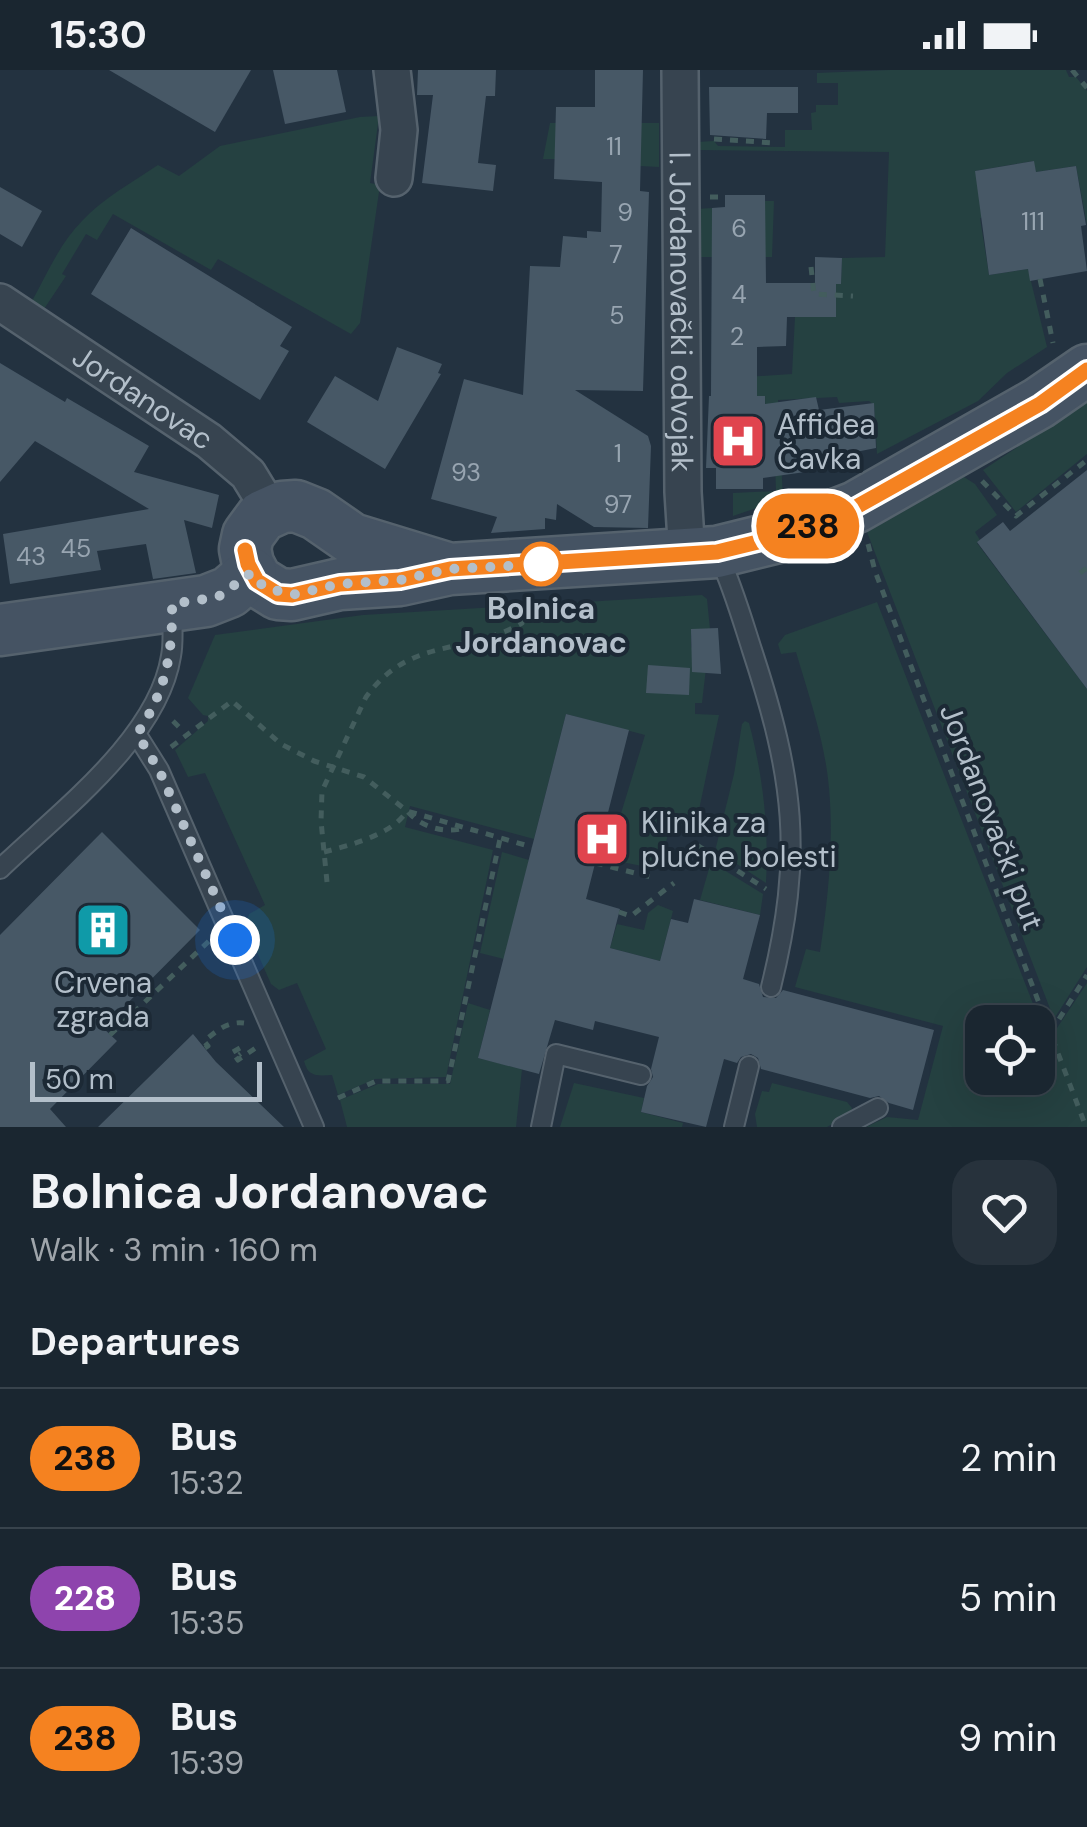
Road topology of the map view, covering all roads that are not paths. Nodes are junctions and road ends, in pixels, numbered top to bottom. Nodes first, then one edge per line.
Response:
1 (392, 70) edge
2 (680, 70) edge
3 (394, 178) dead end
4 (0, 302) edge
5 (1071, 358) edge
6 (270, 510) junction
7 (322, 519) junction
8 (702, 554) junction
9 (450, 569) junction
10 (251, 573) junction
11 (314, 589) junction
12 (172, 604) junction
13 (0, 630) edge
14 (137, 734) junction
15 (0, 869) edge
16 (771, 987) dead end
17 (748, 1066) dead end
18 (641, 1076) dead end
19 (878, 1108) dead end
20 (314, 1127) edge
21 (541, 1127) edge
22 (734, 1127) edge
23 (842, 1127) edge

1 - 3 street
2 - 8 street, I. Jordanovački odvojak
4 - 6 street, Jordanovac
5 - 8 main road
6 - 7 main road
6 - 10 main road
7 - 9 main road
7 - 11 main road
8 - 9 main road
8 - 16 lane
9 - 11 main road
10 - 11 main road
10 - 12 main road
12 - 13 main road
12 - 14 lane
14 - 15 lane
14 - 20 lane
17 - 22 lane
18 - 21 lane
19 - 23 lane

